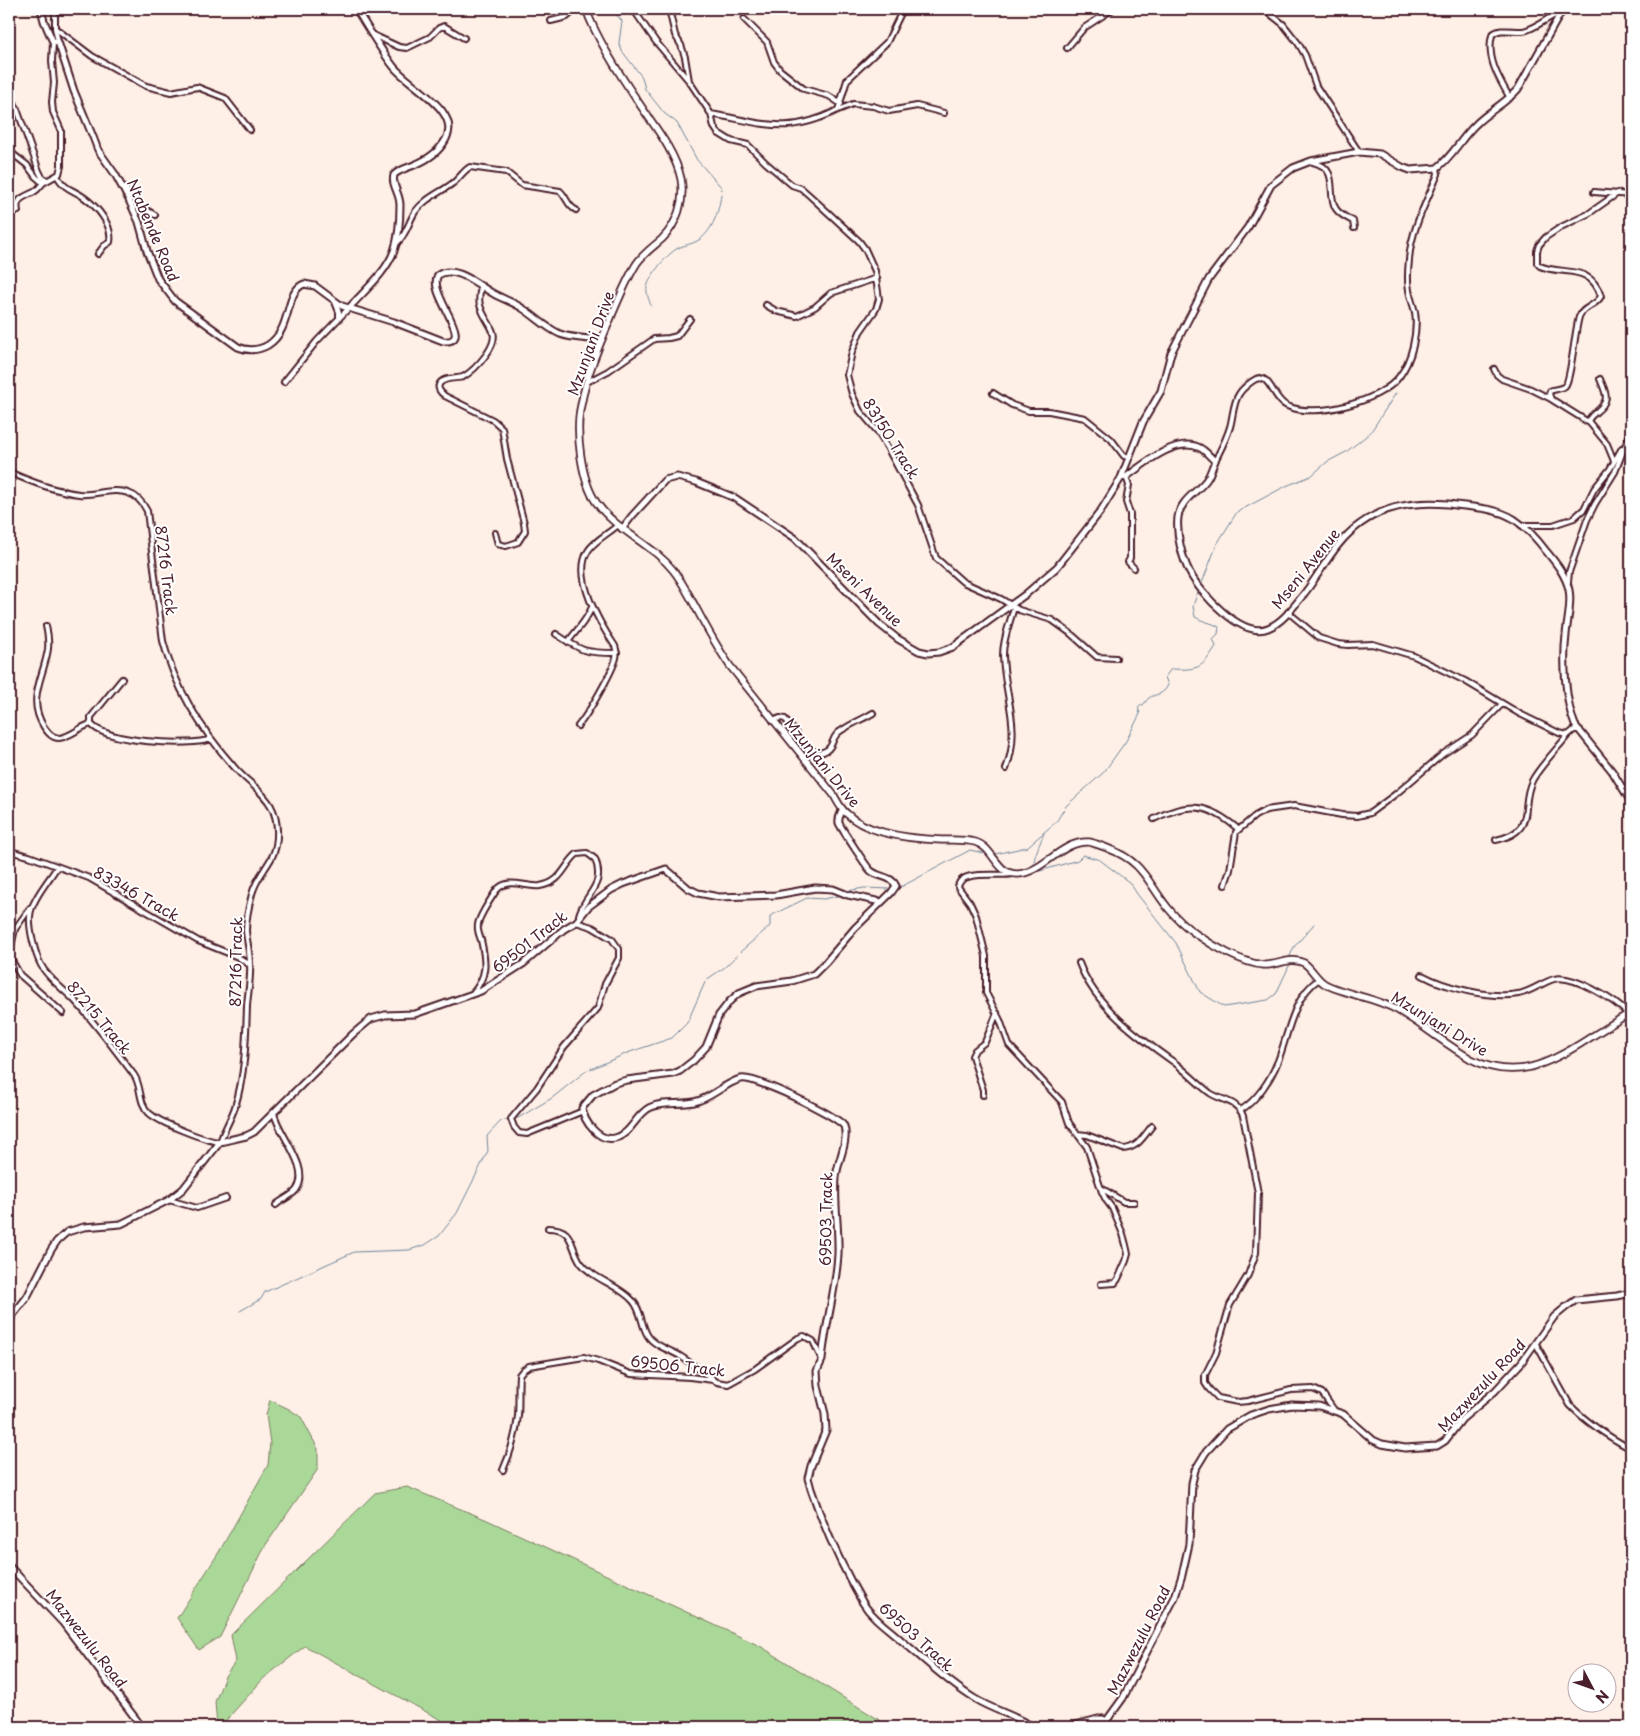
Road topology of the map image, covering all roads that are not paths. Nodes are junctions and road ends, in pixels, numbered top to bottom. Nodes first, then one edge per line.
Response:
1 (41, 9) edge
2 (55, 9) edge
3 (356, 9) edge
4 (576, 9) edge
5 (586, 9) edge
6 (633, 9) edge
7 (670, 9) edge
8 (903, 9) edge
9 (1113, 9) edge
10 (1264, 9) edge
11 (1555, 9) edge
12 (1559, 12) edge
13 (744, 19) dead end
14 (551, 21) dead end
15 (55, 28) junction
16 (373, 35) junction
17 (464, 38) dead end
18 (56, 42) junction
19 (1067, 48) dead end
20 (689, 80) junction
21 (9, 92) edge
22 (1510, 98) junction
23 (841, 104) junction
24 (838, 110) junction
25 (944, 113) dead end
26 (712, 114) junction
27 (250, 130) dead end
28 (9, 151) edge
29 (1359, 152) junction
30 (1311, 161) junction
31 (1436, 168) junction
32 (57, 176) junction
33 (45, 182) junction
34 (122, 185) junction
35 (1594, 192) dead end
36 (1618, 193) junction
37 (1631, 195) edge
38 (576, 210) dead end
39 (18, 211) dead end
40 (155, 215) dead end
41 (1354, 228) dead end
42 (396, 244) junction
43 (98, 254) dead end
44 (877, 278) junction
45 (481, 286) junction
46 (335, 302) junction
47 (766, 306) dead end
48 (348, 308) junction
49 (690, 319) dead end
50 (338, 320) junction
51 (602, 340) junction
52 (1494, 369) dead end
53 (1600, 379) dead end
54 (284, 382) dead end
55 (587, 382) junction
56 (993, 394) dead end
57 (1551, 399) junction
58 (1588, 422) junction
59 (1631, 431) edge
60 (1625, 444) junction
61 (1129, 458) junction
62 (1215, 461) junction
63 (1614, 461) junction
64 (9, 472) edge
65 (1124, 478) junction
66 (1521, 525) junction
67 (620, 527) junction
68 (495, 533) dead end
69 (1134, 568) dead end
70 (1567, 584) junction
71 (1012, 606) junction
72 (592, 607) junction
73 (1288, 612) junction
74 (46, 626) dead end
75 (556, 634) dead end
76 (568, 642) junction
77 (617, 653) junction
78 (1116, 658) dead end
79 (122, 679) dead end
80 (1502, 704) junction
81 (873, 713) dead end
82 (774, 721) junction
83 (90, 724) junction
84 (578, 726) dead end
85 (1580, 730) junction
86 (1568, 735) junction
87 (211, 739) junction
88 (1006, 769) dead end
89 (1631, 802) edge
90 (845, 812) junction
91 (1154, 819) dead end
92 (1238, 829) junction
93 (1496, 840) dead end
94 (9, 851) edge
95 (57, 868) junction
96 (1014, 874) junction
97 (1225, 885) dead end
98 (881, 902) junction
99 (31, 906) junction
100 (580, 917) junction
101 (576, 922) junction
102 (1079, 962) dead end
103 (250, 965) junction
104 (1422, 976) dead end
105 (1319, 980) junction
106 (471, 996) junction
107 (63, 1013) dead end
108 (997, 1013) junction
109 (1629, 1013) edge
110 (983, 1095) dead end
111 (1241, 1110) junction
112 (583, 1111) junction
113 (274, 1113) junction
114 (1152, 1126) dead end
115 (1077, 1134) junction
116 (220, 1142) junction
117 (1101, 1188) junction
118 (226, 1198) dead end
119 (169, 1200) junction
120 (1134, 1202) dead end
121 (276, 1205) dead end
122 (548, 1228) dead end
123 (1101, 1284) dead end
124 (1631, 1293) edge
125 (9, 1320) edge
126 (1536, 1344) junction
127 (822, 1360) junction
128 (713, 1380) junction
129 (1334, 1410) junction
130 (1631, 1449) edge
131 (503, 1470) dead end
132 (9, 1566) edge
133 (1106, 1722) junction
134 (142, 1727) edge
135 (1033, 1727) edge
136 (1068, 1727) edge
137 (1102, 1727) edge

1 - 18 street, Ntabende Road
2 - 15 street
3 - 16 street
4 - 14 street
5 - 51 main road, Mzunjani Drive
6 - 20 street, 83150 Track
7 - 20 street
8 - 23 street
9 - 19 street
10 - 29 street
11 - 12 street
12 - 22 street
12 - 22 street
13 - 23 street
15 - 18 street
15 - 27 street
16 - 17 street
16 - 42 street
18 - 32 street
18 - 34 street, Ntabende Road
20 - 26 street, 83150 Track
21 - 33 street
22 - 31 street
23 - 24 street
24 - 25 street
24 - 26 street
26 - 44 street, 83150 Track
28 - 33 street
29 - 30 street
29 - 31 street
30 - 41 street
30 - 61 street
31 - 62 street
32 - 33 street
32 - 43 street
33 - 39 street
34 - 40 street
34 - 46 street, Ntabende Road
35 - 36 street
36 - 37 street
36 - 57 street
38 - 42 street
42 - 48 street
44 - 47 street
44 - 71 street, 83150 Track
45 - 48 street, Ntabende Road
45 - 51 street, Ntabende Road
45 - 68 street
46 - 48 street, Ntabende Road
46 - 50 street
48 - 50 street
49 - 55 street
50 - 54 street
51 - 55 main road, Mzunjani Drive
52 - 57 street
53 - 58 street
55 - 67 main road, Mzunjani Drive
56 - 61 street
57 - 58 street
58 - 63 street
59 - 60 street
60 - 63 street
60 - 70 street
61 - 65 street
62 - 65 street, Mseni Avenue
62 - 73 street, Mseni Avenue
63 - 66 street
64 - 87 street, 87216 Track
65 - 69 street
65 - 71 street, Mseni Avenue
66 - 70 street, Mseni Avenue
66 - 73 street, Mseni Avenue
67 - 71 street, Mseni Avenue
67 - 72 street
67 - 82 main road, Mzunjani Drive
70 - 85 street, Mseni Avenue
71 - 78 street, 83150 Track
71 - 88 street
72 - 76 street
72 - 77 street
73 - 80 street
74 - 83 street
75 - 76 street
76 - 77 street
77 - 84 street
79 - 83 street
80 - 86 street
80 - 92 street
81 - 82 street
82 - 90 main road, Mzunjani Drive
83 - 87 street
85 - 86 street
85 - 89 street, Mseni Avenue
86 - 93 street
87 - 103 street, 87216 Track
90 - 96 main road, Mzunjani Drive
90 - 98 street
91 - 92 street
92 - 97 street
94 - 95 street, 83346 Track
95 - 99 street
95 - 103 street, 83346 Track
96 - 105 main road, Mzunjani Drive
96 - 108 street
98 - 100 street, 69501 Track
98 - 112 street
99 - 107 street
99 - 116 street, 87215 Track
100 - 101 street, 69501 Track
100 - 106 street
101 - 106 street, 69501 Track
101 - 112 street
102 - 111 street
103 - 116 street, 87216 Track
104 - 109 street
105 - 109 main road, Mzunjani Drive
105 - 111 street
106 - 113 street, 69501 Track
108 - 110 street
108 - 115 street
111 - 129 street
112 - 127 street, 69503 Track
113 - 116 street, 69501 Track
113 - 121 street
114 - 115 street
115 - 117 street
116 - 119 street, 87216 Track
117 - 120 street
117 - 123 street
118 - 119 street
119 - 125 street, 87216 Track
122 - 128 street
124 - 126 street, Mazwezulu Road
126 - 129 street, Mazwezulu Road
126 - 130 street
127 - 128 street, 69506 Track
127 - 135 street, 69503 Track
128 - 131 street, 69506 Track
129 - 133 street, Mazwezulu Road
132 - 134 street, Mazwezulu Road
133 - 136 street
133 - 137 street, Mazwezulu Road

